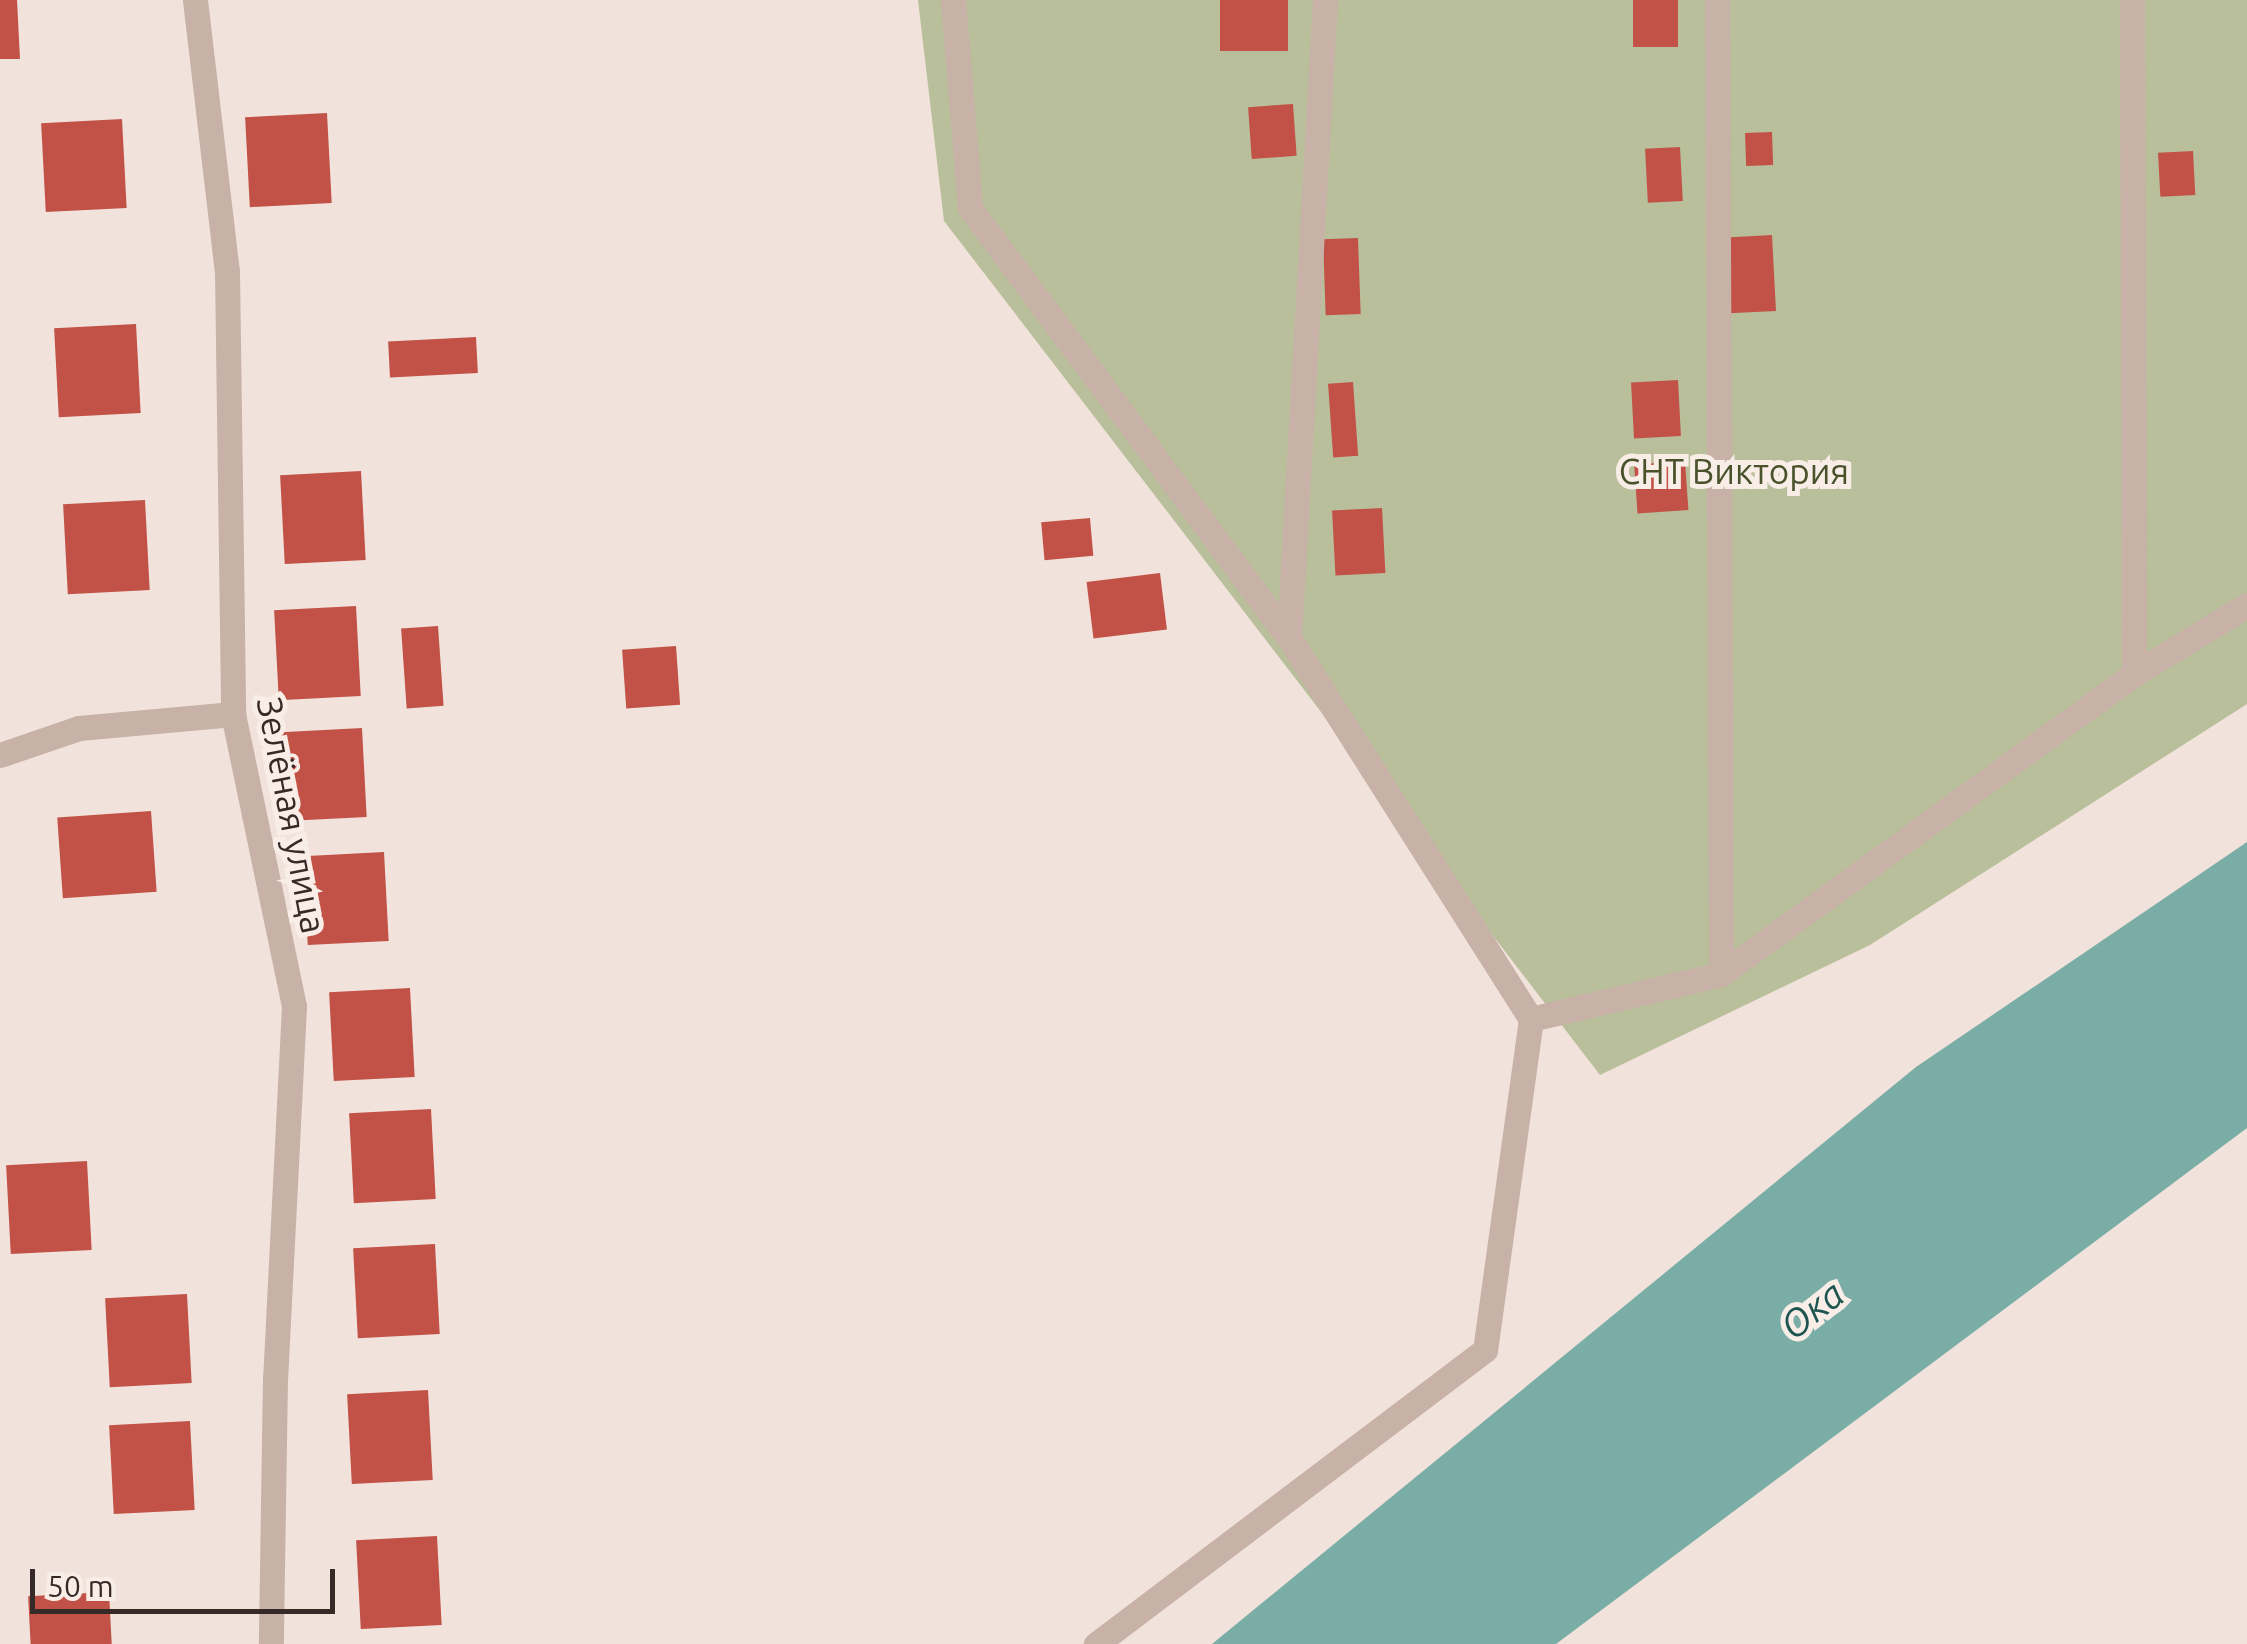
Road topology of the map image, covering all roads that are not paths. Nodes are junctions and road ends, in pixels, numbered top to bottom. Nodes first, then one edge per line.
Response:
1 (196, 0) edge
2 (953, 0) edge
3 (1325, 0) edge
4 (1717, 0) edge
5 (2132, 0) edge
6 (2247, 605) edge
7 (1289, 638) junction
8 (2134, 674) junction
9 (232, 714) junction
10 (0, 755) edge
11 (1721, 974) junction
12 (1531, 1019) junction
13 (271, 1644) edge
14 (1096, 1644) edge

1 - 9 street, Зелёная улица
2 - 7 street
3 - 7 street
4 - 11 street
5 - 8 street
6 - 8 street
7 - 12 street
8 - 11 street
9 - 10 street
9 - 13 street, Зелёная улица
11 - 12 street
12 - 14 street

